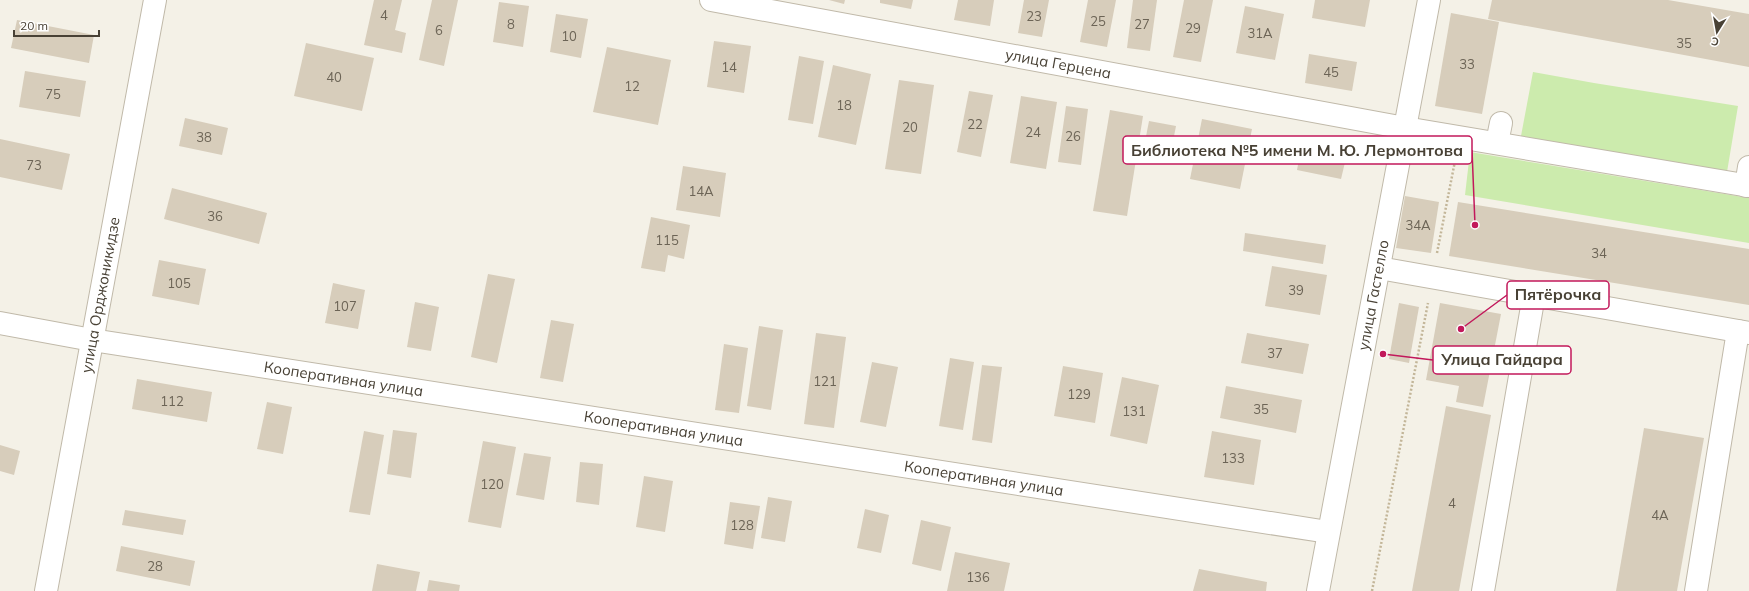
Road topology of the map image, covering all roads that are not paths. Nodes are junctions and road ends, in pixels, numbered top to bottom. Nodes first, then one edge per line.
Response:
1 (155, 0) edge
2 (711, 0) edge
3 (1429, 0) edge
4 (1405, 128) junction
5 (1748, 180) edge
6 (1378, 268) junction
7 (1534, 295) junction
8 (0, 323) edge
9 (1744, 332) edge
10 (92, 340) junction
11 (1328, 532) junction
12 (46, 591) edge
13 (1318, 591) edge
14 (1483, 591) edge
15 (1696, 591) edge

1 - 10 street, улица Орджоникидзе
2 - 4 street, улица Герцена
3 - 4 street, улица Гастелло
4 - 5 street, улица Герцена
4 - 6 street, улица Гастелло
6 - 7 street
6 - 11 street, улица Гастелло
7 - 9 street
7 - 14 street
8 - 10 street, Кооперативная улица
9 - 15 street
10 - 11 street, Кооперативная улица
10 - 12 street, улица Орджоникидзе
11 - 13 street, улица Гастелло

